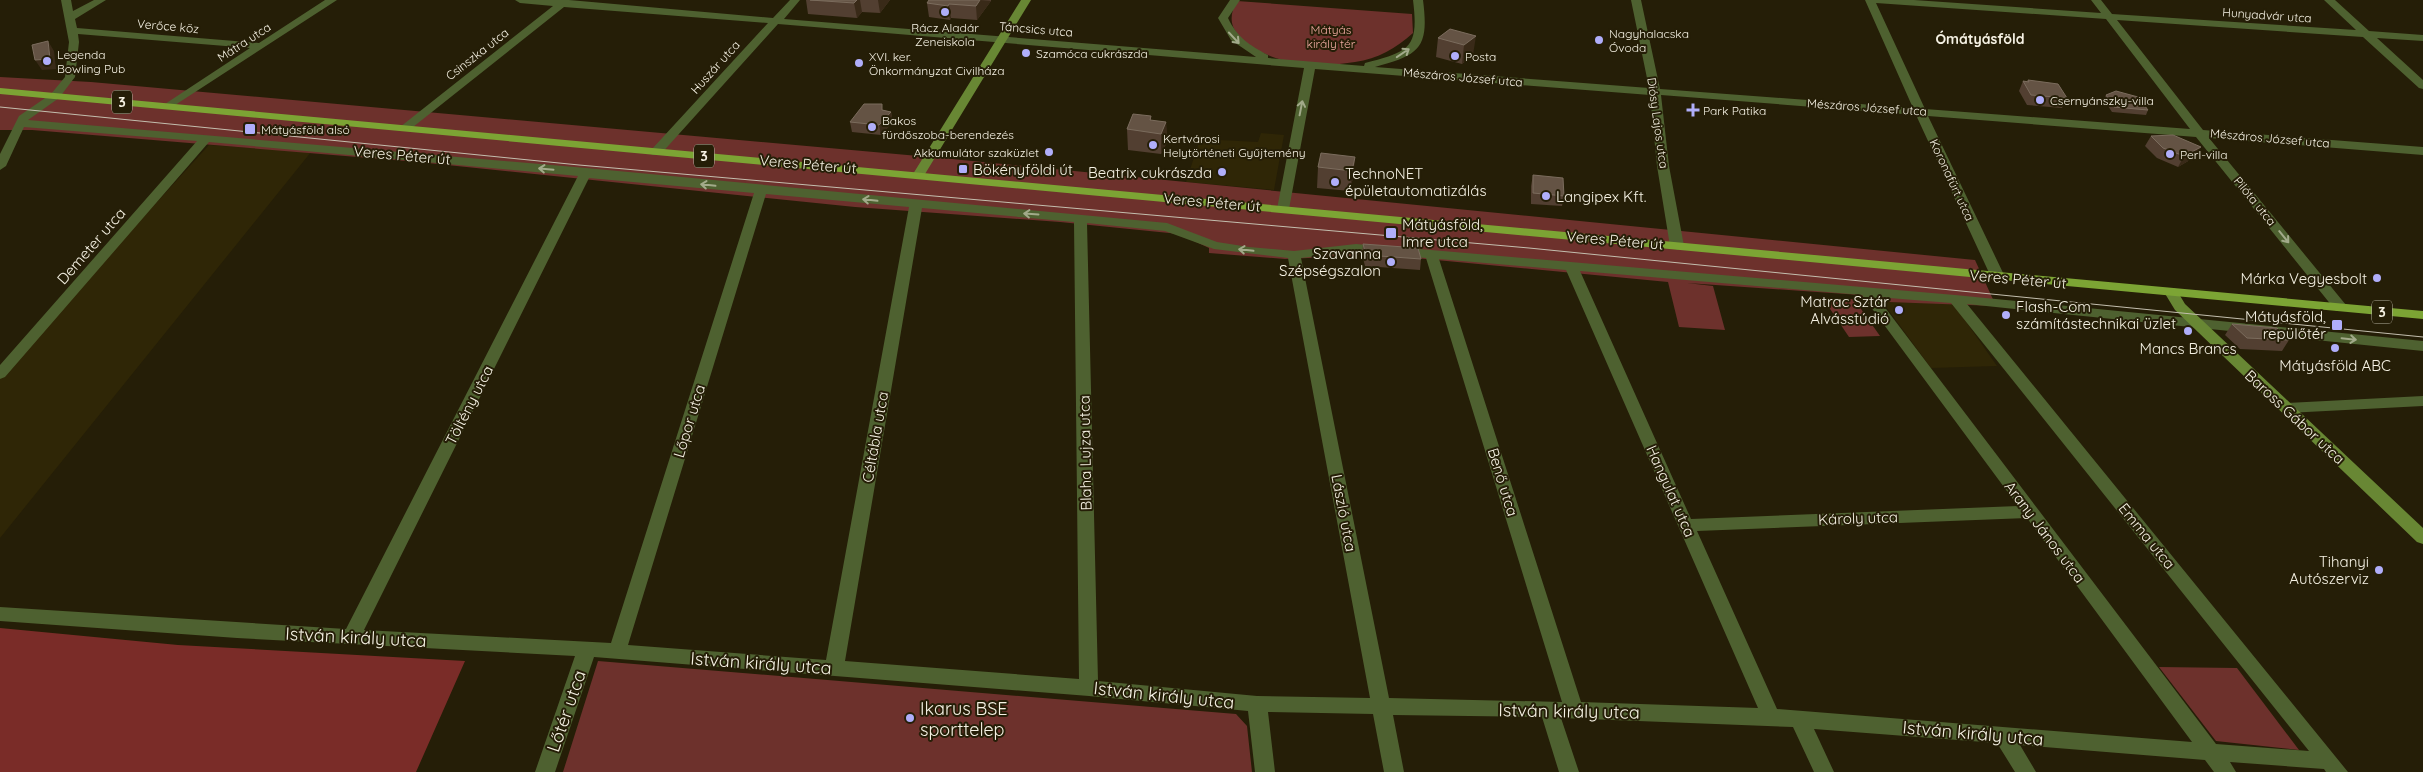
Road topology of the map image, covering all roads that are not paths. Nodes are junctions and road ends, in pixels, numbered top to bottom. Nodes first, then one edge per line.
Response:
1 (66, 0) edge
2 (101, 0) edge
3 (332, 0) edge
4 (520, 0) edge
5 (795, 0) edge
6 (1026, 0) edge
7 (1235, 0) edge
8 (1418, 0) edge
9 (1636, 0) edge
10 (1870, 0) edge
11 (2096, 0) edge
12 (2330, 0) edge
13 (564, 2) edge
14 (70, 17) junction
15 (2108, 18) junction
16 (776, 21) junction
17 (73, 31) junction
18 (2368, 34) junction
19 (2423, 38) edge
20 (1000, 39) junction
21 (260, 46) junction
22 (1272, 61) junction
23 (1310, 65) junction
24 (1358, 68) junction
25 (2423, 86) edge
26 (0, 90) edge
27 (1655, 92) junction
28 (55, 96) junction
29 (169, 106) junction
30 (1919, 111) junction
31 (20, 124) junction
32 (404, 129) junction
33 (2198, 132) junction
34 (206, 138) junction
35 (2423, 151) edge
36 (656, 152) junction
37 (0, 166) edge
38 (586, 172) junction
39 (919, 174) junction
40 (761, 190) junction
41 (916, 205) junction
42 (1283, 208) junction
43 (1080, 218) junction
44 (1677, 246) junction
45 (1431, 254) junction
46 (1294, 255) junction
47 (1571, 266) junction
48 (1998, 277) junction
49 (1866, 291) junction
50 (2171, 292) junction
51 (1955, 299) junction
52 (2341, 308) junction
53 (2423, 315) edge
54 (2196, 322) junction
55 (2423, 346) edge
56 (0, 374) edge
57 (2423, 401) edge
58 (2286, 408) junction
59 (2031, 512) junction
60 (1686, 525) junction
61 (2421, 533) edge
62 (0, 614) edge
63 (351, 637) junction
64 (587, 650) junction
65 (617, 652) junction
66 (834, 668) junction
67 (1089, 688) junction
68 (1257, 704) junction
69 (1381, 707) junction
70 (1549, 710) junction
71 (1574, 710) junction
72 (1771, 717) junction
73 (1800, 720) junction
74 (2003, 736) junction
75 (2211, 753) junction
76 (2334, 767) edge
77 (545, 772) edge
78 (1265, 772) edge
79 (1394, 772) edge
80 (1570, 772) edge
81 (1824, 772) edge
82 (2026, 772) edge
83 (2226, 772) edge

1 - 14 street
2 - 14 street
3 - 21 street, Mátra utca
4 - 13 street, Táncsics utca
5 - 16 street, Huszár utca
6 - 20 street
7 -> 22 street
24 -> 8 street
9 - 27 street, Diósy Lajos utca
10 - 15 street, Hunyadvár utca
10 - 30 street, Koronafürt utca
11 - 15 street, Pilóta utca
12 - 18 street
13 - 16 street, Táncsics utca
13 - 32 street, Csinszka utca
14 - 17 street
15 - 18 street, Hunyadvár utca
15 - 33 street, Pilóta utca
16 - 20 street, Táncsics utca
16 - 36 street, Huszár utca
17 - 21 street, Verőce köz
17 - 28 street
18 - 19 street, Hunyadvár utca
18 - 25 street
20 - 22 street, Táncsics utca
20 - 39 street
21 - 29 street, Mátra utca
22 - 23 street, Táncsics utca
23 - 24 street, Mészáros József utca
42 -> 23 street
24 - 27 street, Mészáros József utca
26 - 28 main road, Veres Péter út / 3
27 - 30 street, Mészáros József utca
27 - 44 street, Diósy Lajos utca
28 - 29 main road, Veres Péter út / 3
28 - 31 street
29 - 32 main road, Veres Péter út / 3
30 - 33 street, Mészáros József utca
30 - 48 street, Koronafürt utca
31 - 34 street, Veres Péter út
31 - 37 street
32 - 36 main road, Veres Péter út / 3
33 - 35 street, Mészáros József utca
33 -> 52 street, Pilóta utca
38 -> 34 street, Veres Péter út
34 - 56 street, Demeter utca
36 - 39 main road, Veres Péter út / 3
40 -> 38 street, Veres Péter út
38 - 63 street, Töltény utca
39 - 42 main road, Veres Péter út / 3
41 -> 40 street, Veres Péter út
40 - 65 street, Lőpor utca
43 -> 41 street, Veres Péter út
41 - 66 street, Céltábla utca
42 - 44 main road, Veres Péter út / 3
46 -> 43 street, Veres Péter út
43 - 67 street, Blaha Lujza utca
44 - 48 main road, Veres Péter út / 3
45 - 46 street, Veres Péter út
45 - 47 street, Veres Péter út
45 - 71 street, Benő utca
46 - 69 street, László utca
47 - 49 street, Veres Péter út
47 - 60 street, Hangulat utca
48 - 50 main road, Veres Péter út / 3
49 - 51 street, Veres Péter út
49 - 59 street, Arany János utca
50 - 52 main road, Veres Péter út / 3
50 - 54 street, Baross Gábor utca
51 - 54 street, Veres Péter út
51 - 76 street, Emma utca
52 - 53 main road, Veres Péter út / 3
54 -> 55 street, Veres Péter út
54 - 58 street, Baross Gábor utca
57 - 58 street
58 - 61 street, Baross Gábor utca
59 - 60 street, Károly utca
59 - 75 street, Arany János utca
60 - 72 street, Hangulat utca
62 - 63 street, István király utca
63 - 64 street, István király utca
64 - 65 street, István király utca
64 - 77 street, Lőtér utca
65 - 66 street, István király utca
66 - 67 street, István király utca
67 - 68 street, István király utca
68 - 69 street, István király utca
68 - 78 street
69 - 70 street, István király utca
69 - 79 street, László utca
70 - 71 street, István király utca
70 - 80 street
71 - 72 street, István király utca
72 - 73 street, István király utca
73 - 74 street, István király utca
73 - 81 street
74 - 75 street, István király utca
74 - 82 street
75 - 76 street, István király utca
75 - 83 street, Arany János utca

